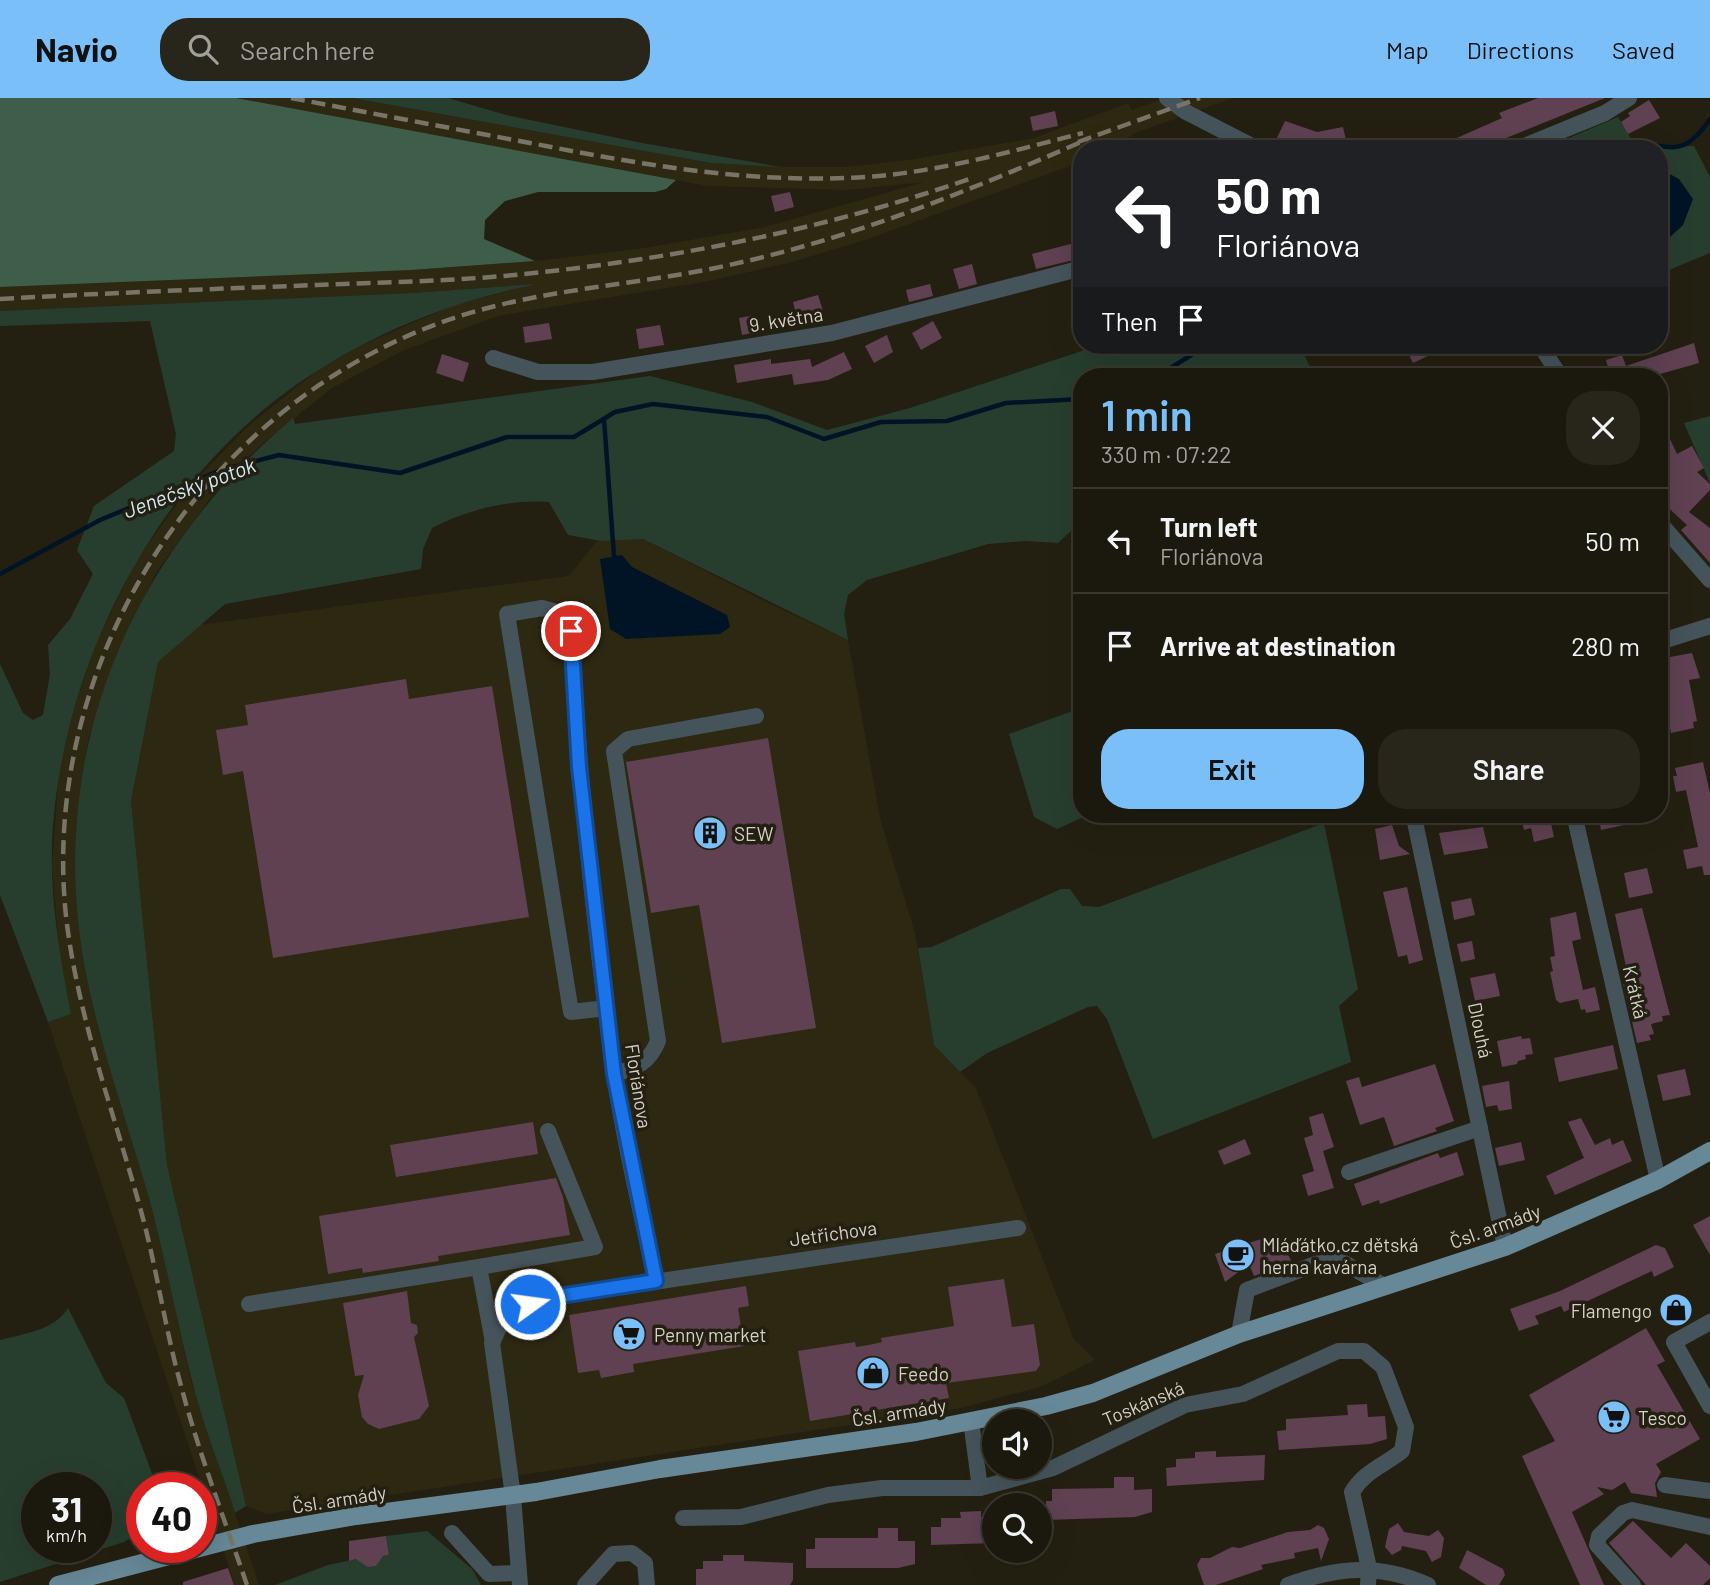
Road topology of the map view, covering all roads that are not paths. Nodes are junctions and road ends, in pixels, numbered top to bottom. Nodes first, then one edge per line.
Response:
1 (1167, 98) edge
2 (1629, 98) edge
3 (1240, 140) edge
4 (1539, 140) edge
5 (1073, 270) edge
6 (493, 358) dead end
7 (1668, 532) edge
8 (1710, 580) edge
9 (1710, 626) edge
10 (1668, 639) edge
11 (756, 716) dead end
12 (1415, 823) edge
13 (1576, 823) edge
14 (607, 1008) junction
15 (614, 1074) junction
16 (1480, 1128) junction
17 (548, 1131) dead end
18 (1710, 1151) edge
19 (1349, 1172) dead end
20 (1658, 1180) junction
21 (1018, 1228) dead end
22 (1505, 1247) junction
23 (479, 1267) junction
24 (656, 1281) junction
25 (1384, 1286) junction
26 (249, 1304) dead end
27 (1710, 1322) edge
28 (1239, 1334) junction
29 (492, 1342) junction
30 (1710, 1406) edge
31 (971, 1421) junction
32 (1665, 1485) dead end
33 (980, 1488) junction
34 (1710, 1491) edge
35 (513, 1496) junction
36 (683, 1518) dead end
37 (1710, 1527) edge
38 (452, 1533) dead end
39 (1369, 1568) junction
40 (519, 1579) edge
41 (58, 1585) edge
42 (585, 1585) edge
43 (647, 1585) edge
44 (1288, 1585) edge
45 (1368, 1585) edge
46 (1428, 1585) edge
47 (1633, 1585) edge

1 - 3 street
2 - 4 street
5 - 6 street, 9. května
7 - 8 street
9 - 10 street
11 - 15 street
12 - 16 street, Dlouhá
13 - 20 street, Krátká
14 - 14 street, Floriánova
14 - 15 street, Floriánova
15 - 24 street, Floriánova
16 - 19 street
16 - 22 street, Dlouhá
17 - 23 street
18 - 20 main road, Čsl. armády
20 - 22 main road, Čsl. armády
21 - 24 street, Jetřichova
22 - 25 main road, Čsl. armády
23 - 26 street
23 - 29 street
24 - 29 street
25 - 28 main road, Čsl. armády
25 - 28 street
27 - 30 street
28 - 31 main road, Čsl. armády
29 - 35 street
31 - 33 street
31 - 35 main road, Čsl. armády
32 - 34 street
33 - 36 street, Toskánská
33 - 39 street, Toskánská
35 - 40 street
35 - 41 main road, Čsl. armády
37 - 47 street
38 - 40 street
39 - 44 street
39 - 45 street, Toskánská
39 - 46 street
42 - 43 street

